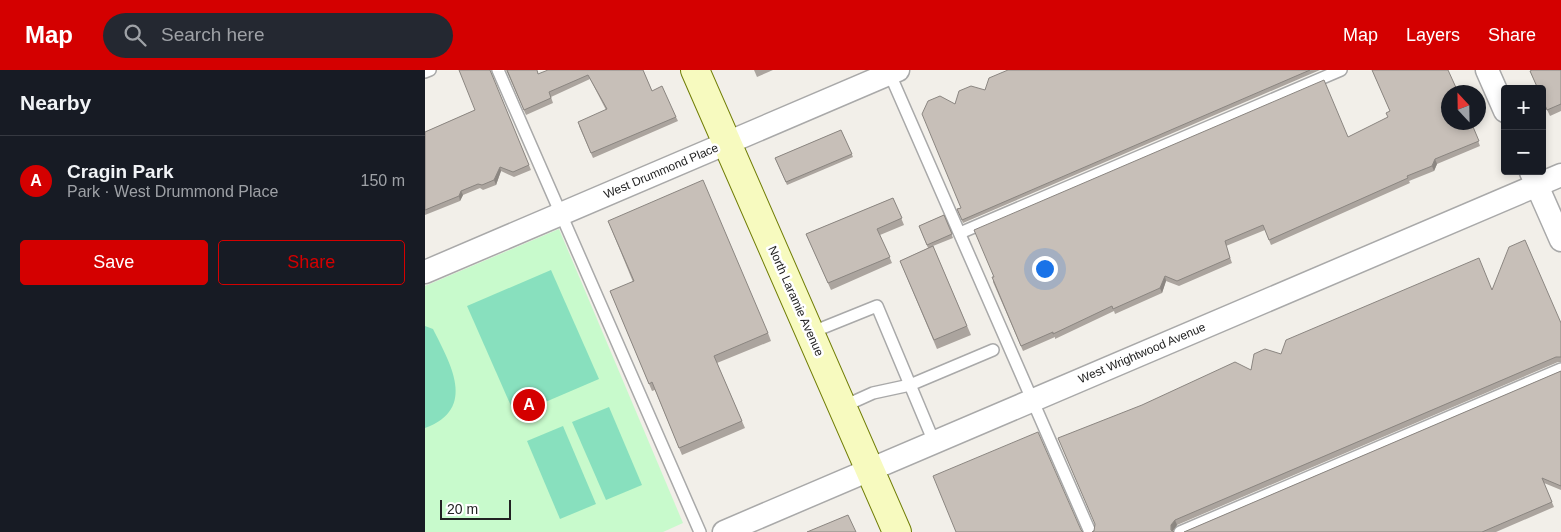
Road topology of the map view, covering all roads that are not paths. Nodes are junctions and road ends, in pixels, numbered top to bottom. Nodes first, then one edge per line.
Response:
1 (430, 70) edge
2 (498, 70) edge
3 (695, 70) edge
4 (1341, 70) edge
5 (1487, 70) edge
6 (892, 71) edge
7 (425, 72) edge
8 (1501, 102) edge
9 (727, 143) junction
10 (1561, 175) edge
11 (1534, 178) edge
12 (561, 214) junction
13 (959, 233) junction
14 (1561, 240) edge
15 (425, 272) edge
16 (810, 333) junction
17 (993, 350) dead end
18 (1561, 370) edge
19 (910, 385) junction
20 (1033, 400) junction
21 (842, 407) junction
22 (934, 442) junction
23 (869, 470) junction
24 (700, 532) edge
25 (724, 532) edge
26 (897, 532) edge
27 (1090, 532) edge
28 (1180, 532) edge

1 - 7 lane
2 - 12 lane
3 - 9 street, North Laramie Avenue
4 - 13 lane
5 - 8 street
6 - 9 street, West Drummond Place
6 - 13 lane
9 - 12 street, West Drummond Place
9 - 16 street, North Laramie Avenue
10 - 11 street, West Wrightwood Avenue
11 - 14 street
11 - 20 street, West Wrightwood Avenue
12 - 15 street, West Drummond Place
12 - 24 lane
13 - 20 lane
16 - 19 lane
16 - 21 street, North Laramie Avenue
17 - 19 lane
18 - 28 lane
19 - 21 lane
19 - 22 lane
20 - 22 street, West Wrightwood Avenue
20 - 27 lane
21 - 23 street, North Laramie Avenue
22 - 23 street, West Wrightwood Avenue
23 - 25 street, West Wrightwood Avenue
23 - 26 street, North Laramie Avenue

